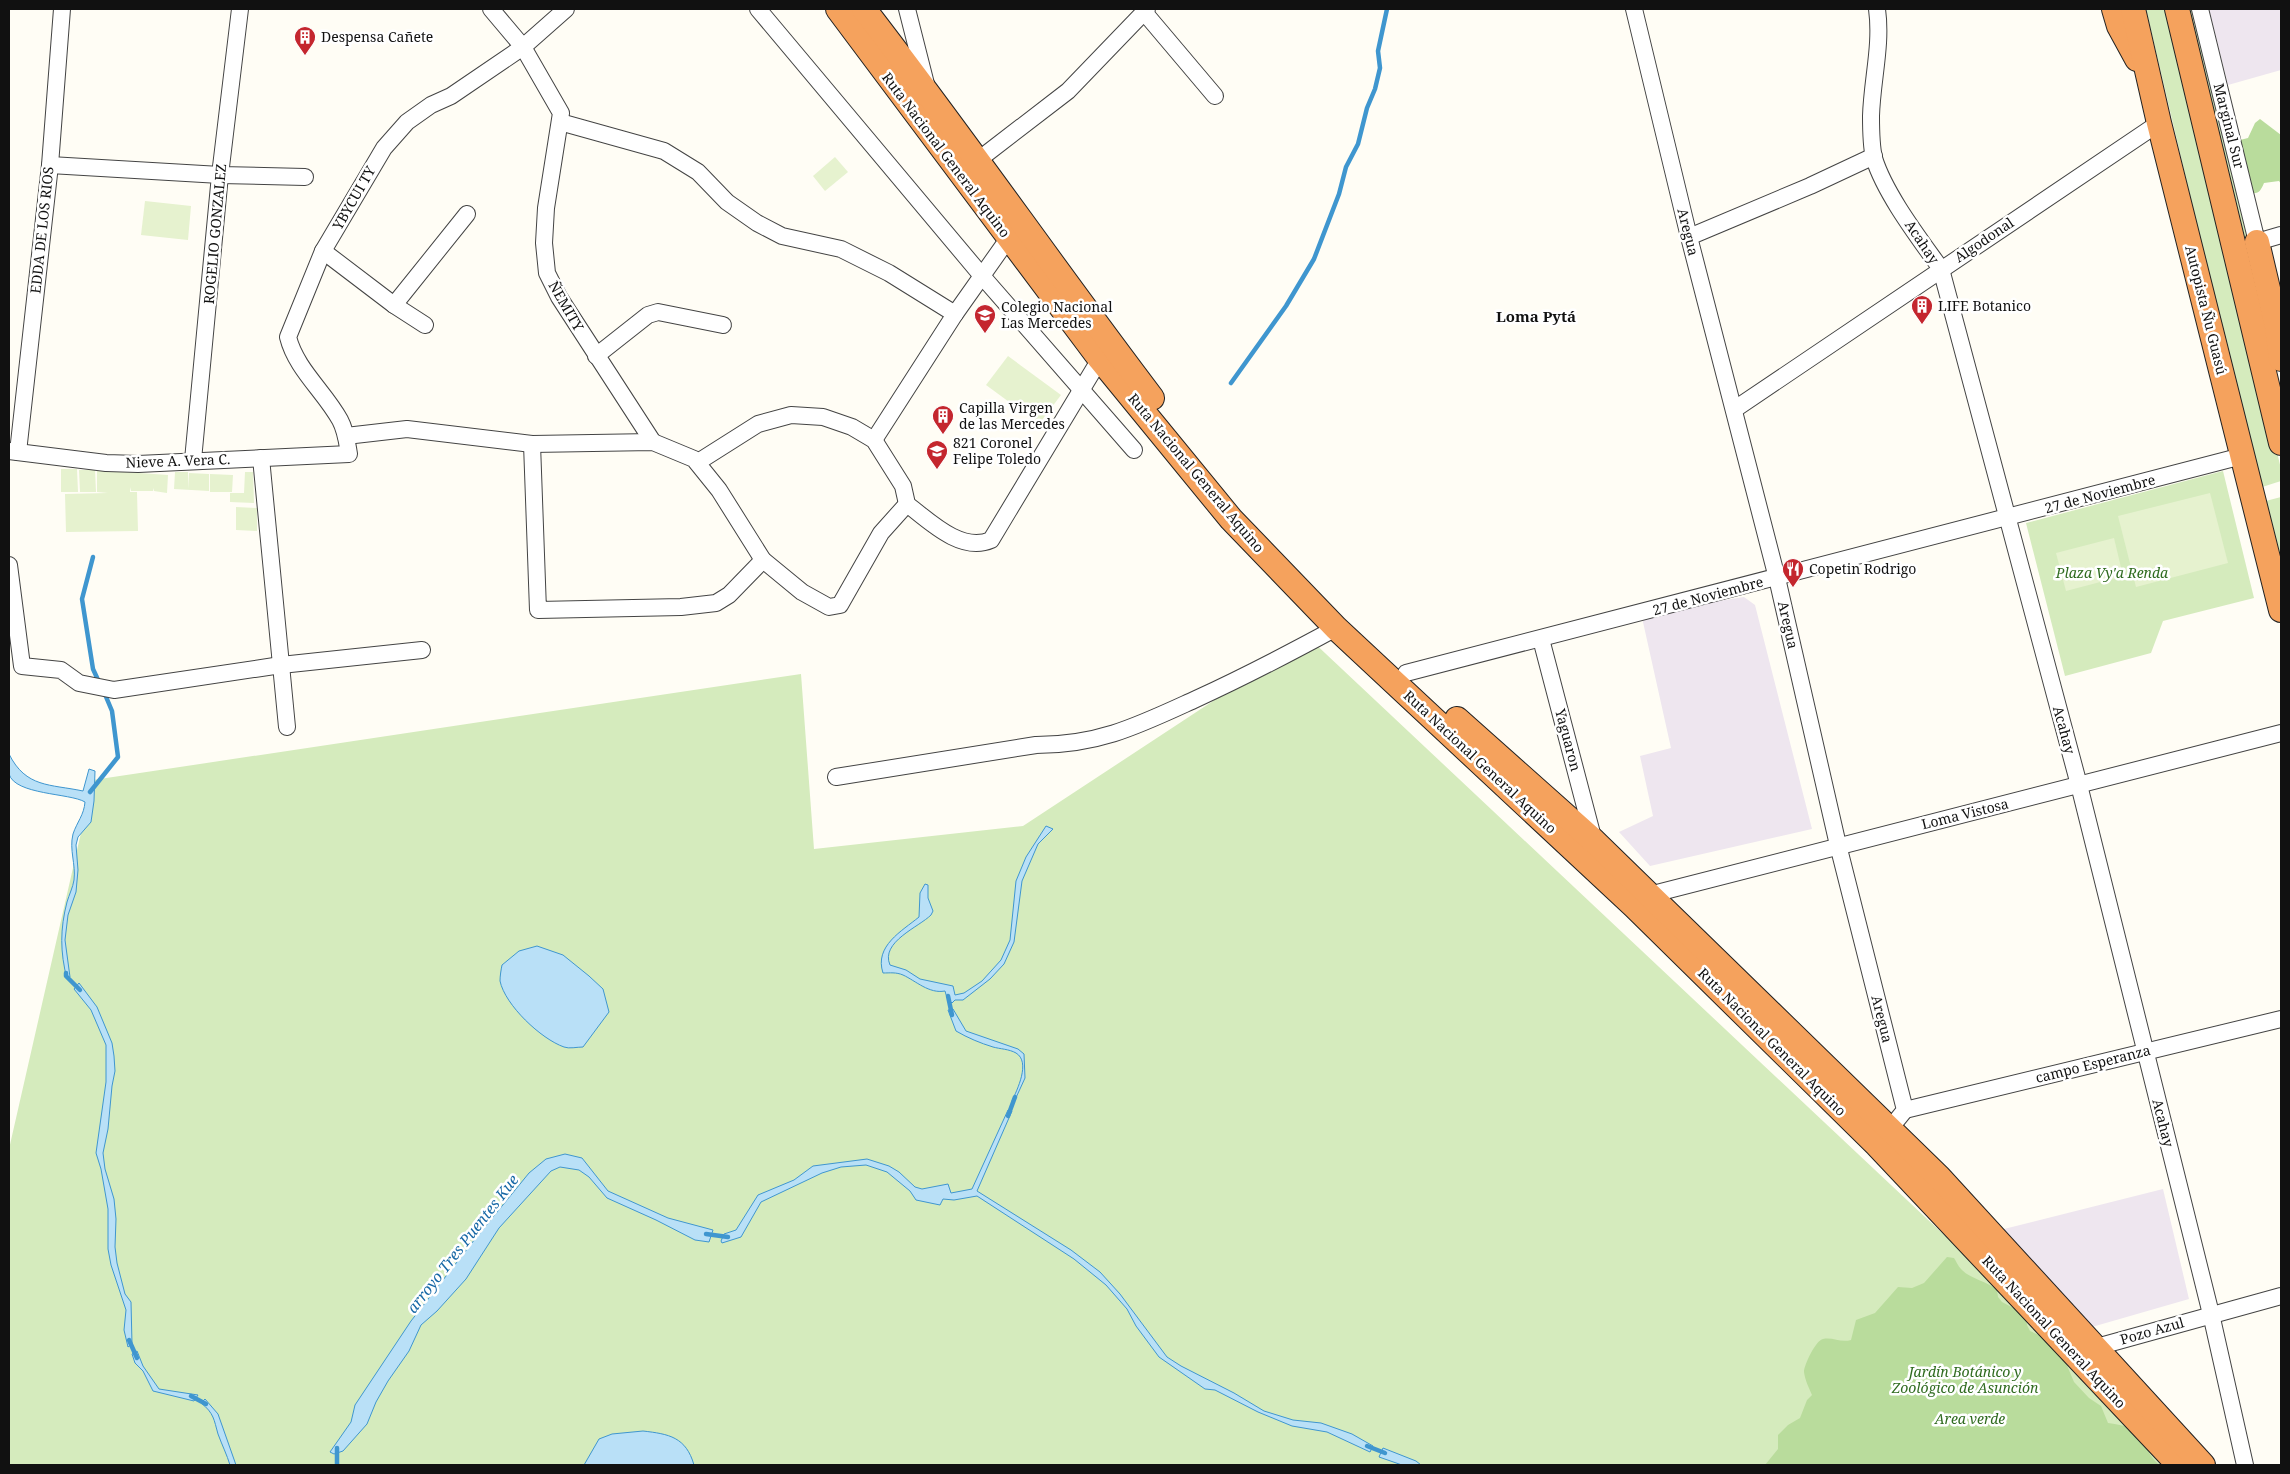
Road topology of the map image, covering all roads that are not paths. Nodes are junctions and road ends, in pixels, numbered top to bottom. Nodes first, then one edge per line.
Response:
1 (62, 9) edge
2 (240, 9) edge
3 (491, 9) edge
4 (566, 9) edge
5 (758, 9) edge
6 (838, 9) edge
7 (864, 9) edge
8 (907, 9) edge
9 (1634, 9) edge
10 (1877, 9) edge
11 (2114, 9) edge
12 (2133, 9) edge
13 (2177, 9) edge
14 (2200, 9) edge
15 (1146, 10) edge
16 (523, 47) junction
17 (2150, 81) junction
18 (928, 91) junction
19 (1215, 96) dead end
20 (560, 122) junction
21 (2159, 122) junction
22 (1874, 156) junction
23 (976, 161) junction
24 (50, 165) junction
25 (220, 175) junction
26 (305, 177) dead end
27 (467, 214) dead end
28 (2281, 235) edge
29 (1689, 237) junction
30 (1008, 239) junction
31 (2258, 242) junction
32 (324, 251) junction
33 (1941, 269) junction
34 (982, 276) junction
35 (394, 305) junction
36 (955, 314) junction
37 (425, 325) dead end
38 (723, 325) dead end
39 (596, 356) junction
40 (2281, 358) edge
41 (1100, 359) junction
42 (1082, 388) junction
43 (1735, 409) junction
44 (346, 436) junction
45 (874, 440) junction
46 (653, 442) junction
47 (2281, 443) edge
48 (532, 444) junction
49 (1134, 450) dead end
50 (13, 451) edge
51 (349, 454) joint
52 (2242, 456) junction
53 (261, 458) junction
54 (193, 460) junction
55 (698, 462) junction
56 (907, 504) junction
57 (2007, 518) junction
58 (763, 560) junction
59 (9, 565) edge
60 (1777, 578) junction
61 (2281, 610) edge
62 (1336, 628) junction
63 (1541, 639) junction
64 (422, 650) dead end
65 (281, 665) junction
66 (1406, 673) junction
67 (287, 727) dead end
68 (2281, 733) edge
69 (836, 777) dead end
70 (2079, 785) junction
71 (1594, 841) junction
72 (1838, 845) junction
73 (1649, 895) junction
74 (2281, 1019) edge
75 (2145, 1052) junction
76 (1905, 1110) junction
77 (1884, 1137) junction
78 (2281, 1296) edge
79 (2211, 1314) junction
80 (2093, 1348) junction
81 (2179, 1465) edge
82 (2203, 1465) edge
83 (2245, 1465) edge

1 - 24 street, EDDA DE LOS RIOS
2 - 25 street, ROGELIO GONZALEZ
3 - 16 street
4 - 16 street, YBYCUI TY
5 - 34 street
6 - 30 highway, Ruta Nacional General Aquino
7 - 18 highway, Ruta Nacional General Aquino
8 - 18 street
9 - 29 street, Aregua
10 - 22 street, Acahay
11 - 17 highway
12 - 17 highway, Autopista Ñu Guasú
13 - 47 highway
14 - 31 street, Marginal Sur
15 - 19 street
15 - 23 street
16 - 20 street
16 - 32 street, YBYCUI TY
17 - 21 highway, Autopista Ñu Guasú
18 - 23 highway, Ruta Nacional General Aquino
20 - 36 street
20 - 39 street, ÑEMITY
21 - 33 street, Algodonal
21 - 52 highway, Autopista Ñu Guasú
22 - 29 street
22 - 33 street, Acahay
23 - 66 highway, Ruta Nacional General Aquino
24 - 25 street
24 - 50 street, EDDA DE LOS RIOS
25 - 26 street
25 - 54 street, ROGELIO GONZALEZ
27 - 35 street
28 - 31 street
29 - 43 street, Aregua
30 - 34 street
30 - 41 highway, Ruta Nacional General Aquino
31 - 40 highway
32 - 35 street
32 - 44 street, YBYCUI TY
33 - 43 street, Algodonal
33 - 57 street, Acahay
34 - 36 street
34 - 42 street
35 - 37 street
36 - 45 street
38 - 39 street
39 - 46 street, ÑEMITY
41 - 42 street
41 - 62 highway, Ruta Nacional General Aquino
42 - 49 street
42 - 56 street
43 - 60 street, Aregua
44 - 48 street
44 - 51 street, YBYCUI TY
45 - 55 street
45 - 56 street
46 - 48 street
46 - 55 street
48 - 58 street
50 - 54 street, Nieve A. Vera C.
51 - 53 street, Nieve A. Vera C.
52 - 57 street, 27 de Noviembre
52 - 61 highway, Autopista Ñu Guasú
53 - 54 street, Nieve A. Vera C.
53 - 65 street
55 - 58 street
56 - 58 street
57 - 60 street, 27 de Noviembre
57 - 70 street, Acahay
59 - 65 street
60 - 63 street, 27 de Noviembre
60 - 72 street, Aregua
62 - 69 street
62 - 77 highway, Ruta Nacional General Aquino
63 - 66 street, 27 de Noviembre
63 - 71 street, Yaguaron
64 - 65 street
65 - 67 street
66 - 71 highway, Ruta Nacional General Aquino
68 - 70 street, Loma Vistosa
70 - 72 street, Loma Vistosa
70 - 75 street, Acahay
71 - 73 highway, Ruta Nacional General Aquino
72 - 73 street, Loma Vistosa
72 - 76 street, Aregua
73 - 77 highway, Ruta Nacional General Aquino
74 - 75 street, campo Esperanza
75 - 76 street, campo Esperanza
75 - 79 street, Acahay
76 - 77 street
77 - 80 highway, Ruta Nacional General Aquino
77 - 81 highway, Ruta Nacional General Aquino
78 - 79 street, Pozo Azul
79 - 80 street, Pozo Azul
79 - 83 street, Acahay
80 - 82 highway, Ruta Nacional General Aquino

